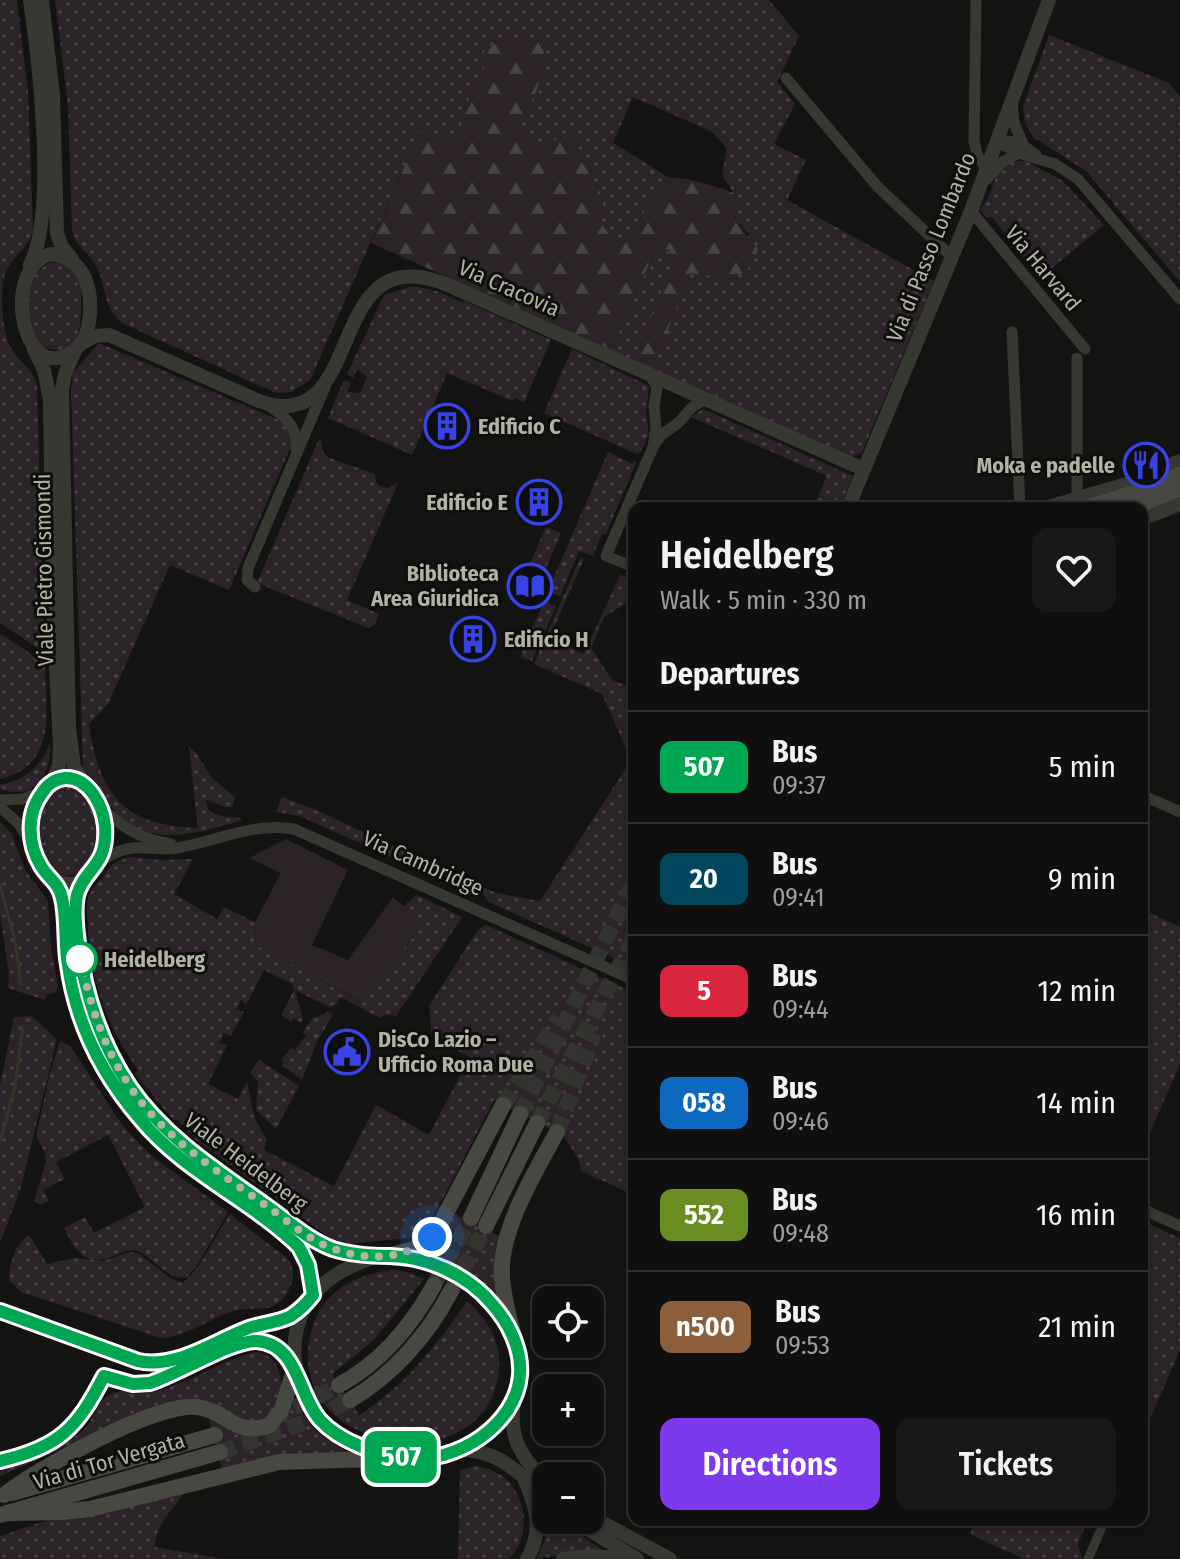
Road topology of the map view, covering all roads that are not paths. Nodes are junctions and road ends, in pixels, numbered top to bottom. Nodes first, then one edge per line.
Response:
1 (30, 0) edge
2 (42, 0) edge
3 (976, 0) edge
4 (1049, 0) edge
5 (786, 78) dead end
6 (1012, 101) junction
7 (997, 141) junction
8 (1021, 149) junction
9 (986, 169) junction
10 (979, 189) junction
11 (971, 211) junction
12 (952, 257) junction
13 (30, 265) junction
14 (78, 265) junction
15 (1180, 299) edge
16 (90, 301) junction
17 (1012, 332) dead end
18 (129, 342) junction
19 (78, 347) junction
20 (34, 349) junction
21 (650, 374) junction
22 (328, 380) junction
23 (680, 388) junction
24 (656, 397) junction
25 (707, 400) junction
26 (259, 401) junction
27 (686, 413) junction
28 (653, 447) junction
29 (293, 462) junction
30 (1179, 468) edge
31 (863, 469) junction
32 (1180, 488) edge
33 (629, 502) edge
34 (850, 502) edge
35 (1020, 502) edge
36 (1082, 502) edge
37 (1091, 502) edge
38 (1146, 502) edge
39 (1180, 504) edge
40 (628, 505) edge
41 (1148, 517) edge
42 (628, 565) edge
43 (255, 587) dead end
44 (87, 786) junction
45 (47, 787) junction
46 (1148, 798) edge
47 (0, 800) edge
48 (100, 806) junction
49 (0, 807) edge
50 (1180, 812) edge
51 (188, 846) junction
52 (34, 849) junction
53 (99, 863) junction
54 (55, 880) junction
55 (84, 881) junction
56 (628, 977) edge
57 (503, 1105) tunnel mouth
58 (520, 1114) tunnel mouth
59 (537, 1123) tunnel mouth
60 (557, 1132) tunnel mouth
61 (1148, 1212) edge
62 (1180, 1226) edge
63 (381, 1257) junction
64 (434, 1285) tunnel mouth
65 (451, 1291) tunnel mouth
66 (310, 1300) junction
67 (517, 1350) junction
68 (295, 1367) junction
69 (339, 1385) tunnel mouth
70 (515, 1395) junction
71 (350, 1400) tunnel mouth
72 (215, 1435) tunnel mouth
73 (463, 1450) junction
74 (220, 1452) tunnel mouth
75 (404, 1458) junction
76 (532, 1467) edge
77 (521, 1474) junction
78 (532, 1484) edge
79 (2, 1496) edge
80 (6, 1514) edge
81 (604, 1524) edge
82 (1102, 1526) edge
83 (596, 1534) edge
84 (527, 1559) edge
85 (563, 1559) edge
86 (629, 1559) edge
87 (637, 1559) edge
88 (670, 1559) edge
89 (1088, 1559) edge

1 - 13 street
2 - 14 street
3 - 9 street
4 - 6 street, Via di Passo Lombardo
5 - 12 street
6 - 7 street, Via di Passo Lombardo
6 - 8 street
7 - 8 street
7 - 9 street, Via di Passo Lombardo
8 - 10 street
8 - 15 street
9 - 10 street, Via di Passo Lombardo
10 - 11 street, Via di Passo Lombardo
11 - 12 street, Via di Passo Lombardo
11 - 36 street, Via Harvard
12 - 31 street, Via di Passo Lombardo
13 - 14 street
13 - 20 street
14 - 16 street
16 - 18 street
16 - 19 street
17 - 35 street
18 - 19 street
18 - 26 street
19 - 20 street
19 - 44 street, Viale Pietro Gismondi
20 - 45 street, Viale Pietro Gismondi
21 - 22 street, Via Cracovia
21 - 23 street, Via Cracovia
21 - 24 street
22 - 26 street, Via Cracovia
22 - 29 street
23 - 24 street
23 - 25 street, Via Cracovia
23 - 27 street
24 - 28 street
25 - 27 street
25 - 31 street, Via Cracovia
26 - 29 street
27 - 28 street
28 - 33 street
29 - 43 street
30 - 37 main road
31 - 34 street, Via di Passo Lombardo
32 - 38 main road
39 - 41 street
40 - 42 street
44 - 45 street
44 - 48 street
45 - 47 street
45 - 52 street
46 - 50 street
48 - 51 street, Via Cambridge
48 - 53 street
49 - 52 street
51 - 53 street, Via Cambridge
51 - 56 street, Via Cambridge
52 - 54 street
53 - 55 street
54 - 55 street
54 - 66 street, Viale Heidelberg
55 - 63 street, Viale Heidelberg
57 - 63 main road
58 - 59 main road
60 - 67 main road
61 - 62 street
63 - 66 street
63 - 67 street
64 - 69 main road
65 - 71 main road
66 - 68 street
67 - 70 street
68 - 75 street
68 - 79 main road
70 - 73 street
70 - 76 street
72 - 79 main road, Via di Tor Vergata
73 - 75 street
73 - 77 street
74 - 80 main road, Via di Tor Vergata
75 - 80 main road
77 - 78 street
77 - 84 street
81 - 88 street
82 - 89 street
83 - 87 street
85 - 86 street

